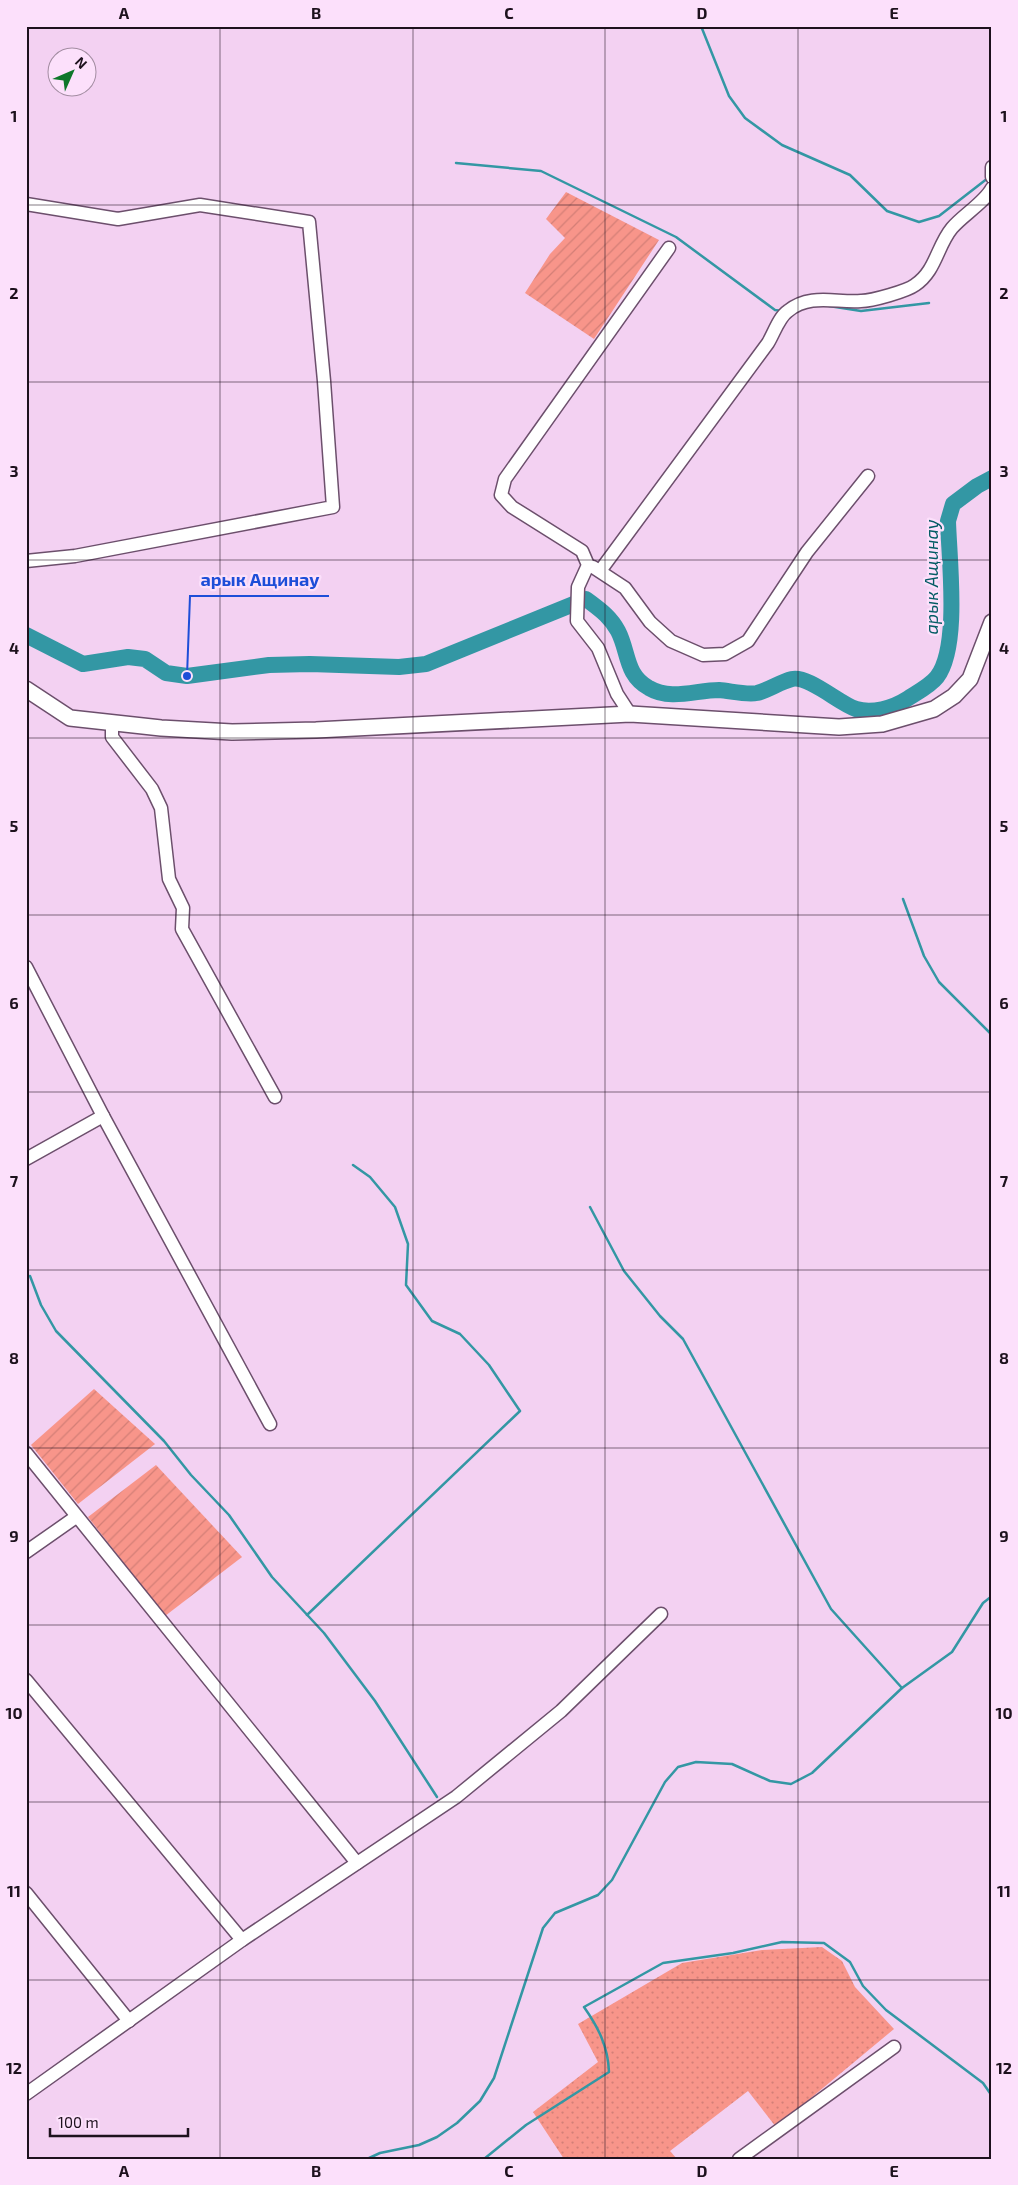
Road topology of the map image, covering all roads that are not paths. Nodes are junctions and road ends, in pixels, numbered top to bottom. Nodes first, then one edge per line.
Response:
1 (992, 167) edge
2 (992, 177) edge
3 (992, 188) edge
4 (26, 204) edge
5 (669, 248) dead end
6 (868, 476) dead end
7 (26, 561) edge
8 (588, 565) junction
9 (600, 571) junction
10 (992, 622) edge
11 (26, 690) edge
12 (630, 714) junction
13 (112, 722) junction
14 (26, 967) edge
15 (275, 1097) dead end
16 (103, 1116) junction
17 (26, 1159) edge
18 (270, 1424) dead end
19 (26, 1454) edge
20 (76, 1517) junction
21 (26, 1552) edge
22 (661, 1614) dead end
23 (26, 1680) edge
24 (357, 1863) junction
25 (26, 1893) edge
26 (242, 1940) junction
27 (129, 2021) junction
28 (894, 2047) dead end
29 (26, 2094) edge
30 (739, 2159) edge

1 - 2 street
3 - 9 street
4 - 7 street
5 - 8 street
6 - 9 street
8 - 9 street
8 - 12 street
10 - 12 main road
11 - 13 main road
12 - 13 main road
13 - 15 street
14 - 16 street
16 - 17 street
16 - 18 street
19 - 20 street
20 - 21 street
20 - 24 street
22 - 24 street
23 - 26 street
24 - 26 street
25 - 27 street
26 - 27 street
27 - 29 street
28 - 30 street

